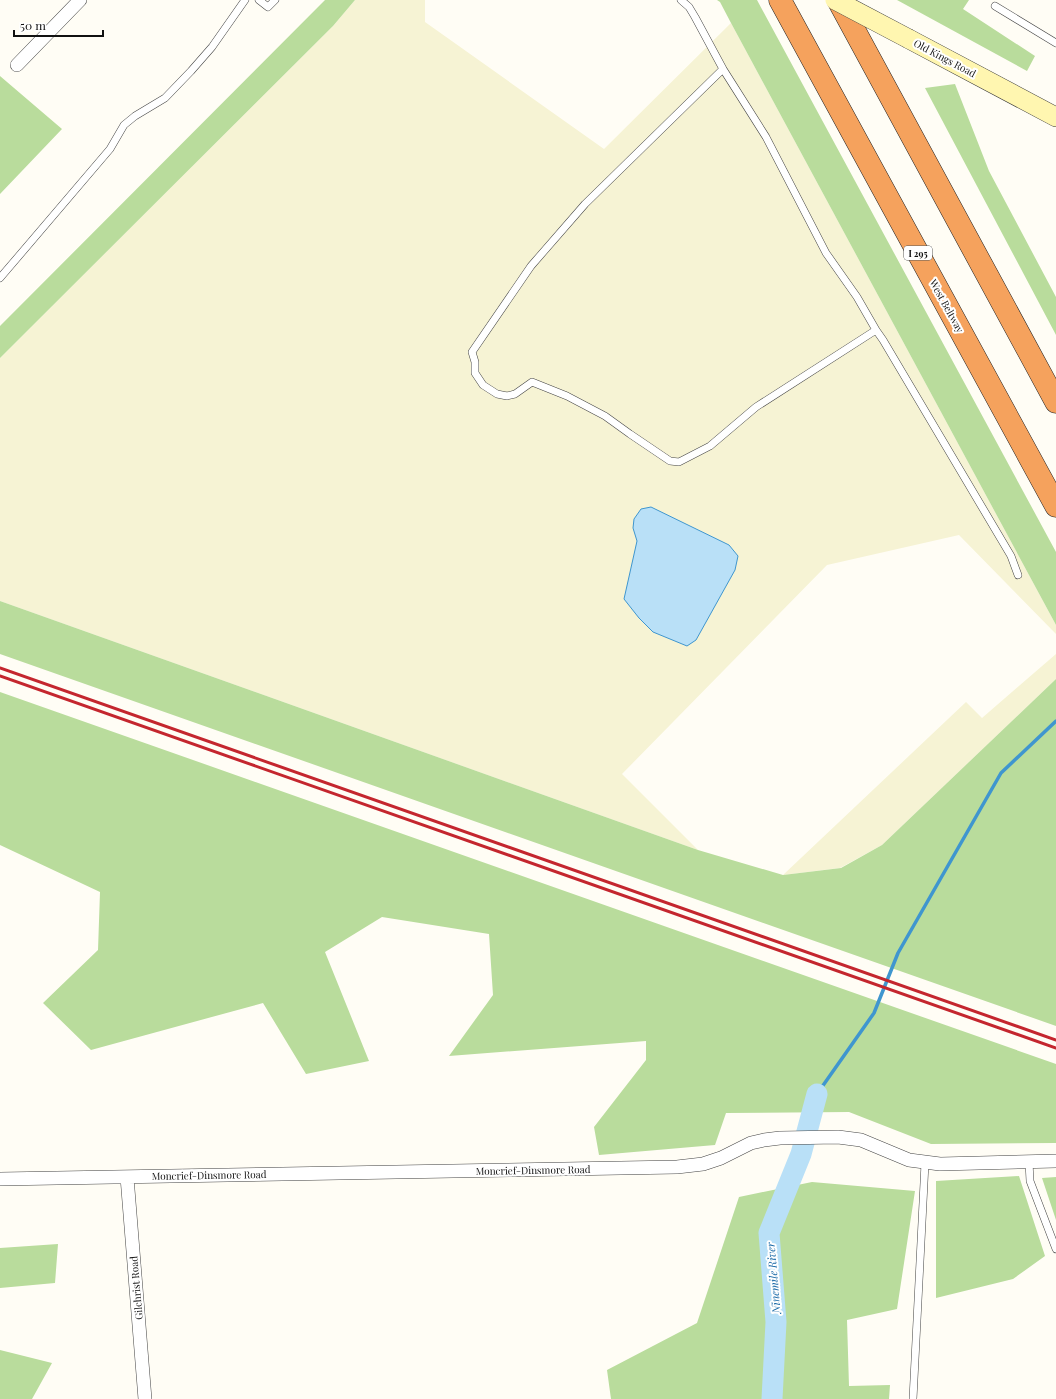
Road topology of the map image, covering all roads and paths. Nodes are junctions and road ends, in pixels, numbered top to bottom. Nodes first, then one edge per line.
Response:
1 (80, 0) edge
2 (245, 0) edge
3 (259, 0) edge
4 (275, 0) edge
5 (681, 0) edge
6 (780, 0) edge
7 (836, 0) edge
8 (995, 6) dead end
9 (1056, 43) edge
10 (17, 65) dead end
11 (723, 69) junction
12 (1056, 117) edge
13 (0, 278) edge
14 (876, 330) junction
15 (1056, 402) edge
16 (1056, 506) edge
17 (1018, 575) dead end
18 (1056, 1161) edge
19 (1029, 1162) junction
20 (925, 1163) junction
21 (126, 1177) junction
22 (0, 1178) edge
23 (1056, 1248) edge
24 (145, 1399) edge
25 (913, 1399) edge

1 - 10 street
2 - 13 lane
3 - 4 lane
5 - 11 lane
6 - 16 highway, West Beltway / I 295
7 - 12 street, Old Kings Road, bridge
7 - 15 highway
8 - 9 lane
11 - 14 lane
11 - 14 lane
14 - 17 lane
18 - 19 street, Moncrief-Dinsmore Road
19 - 20 street, Moncrief-Dinsmore Road
19 - 23 lane
20 - 21 street, Moncrief-Dinsmore Road
20 - 25 lane
21 - 22 street, Moncrief-Dinsmore Road
21 - 24 street, Gilchrist Road

